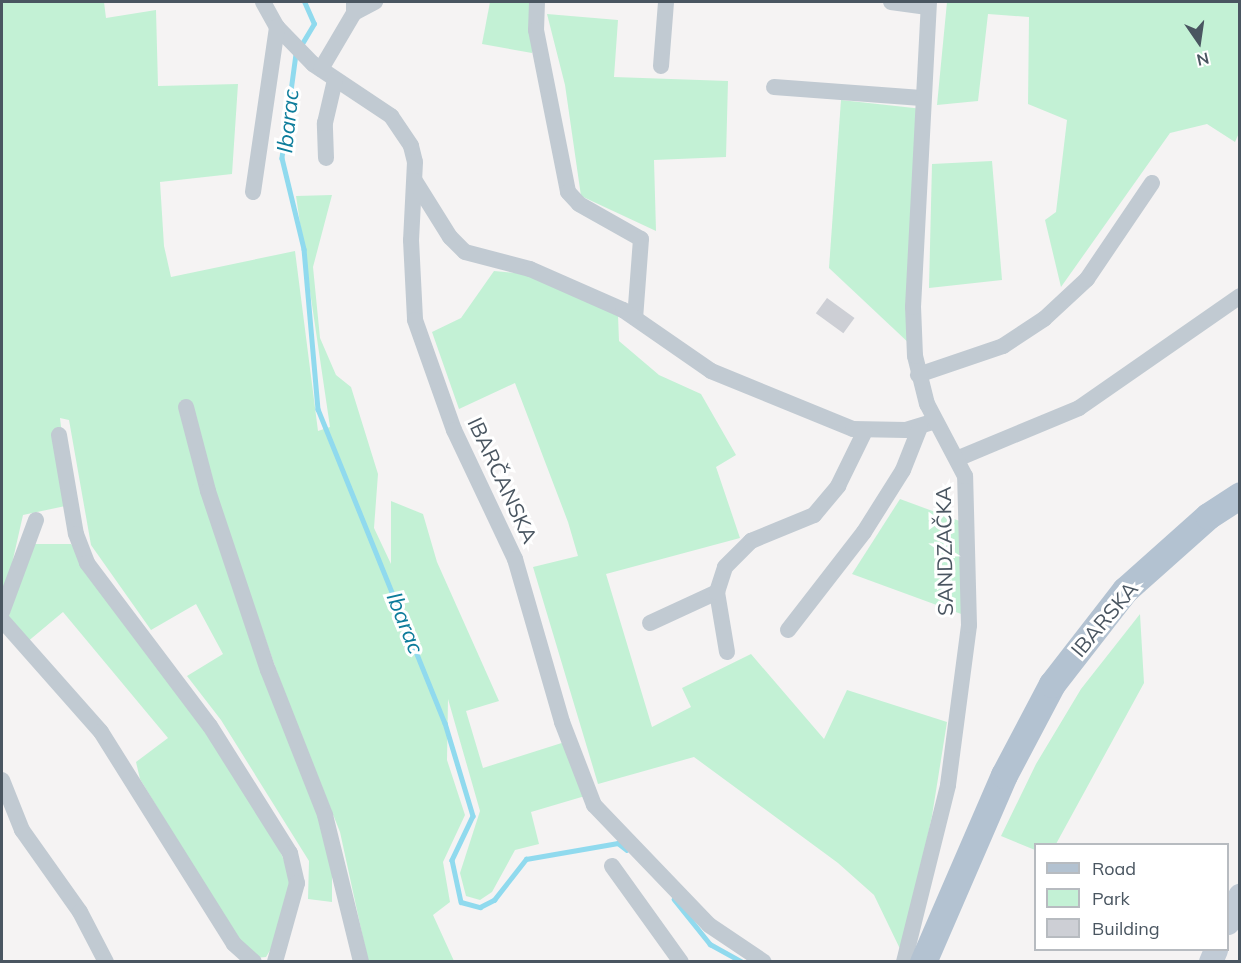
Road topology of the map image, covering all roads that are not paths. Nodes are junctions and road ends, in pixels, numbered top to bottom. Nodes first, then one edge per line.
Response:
1 (263, 2) edge
2 (375, 2) edge
3 (537, 2) edge
4 (666, 2) edge
5 (891, 2) edge
6 (929, 4) edge
7 (354, 7) edge
8 (278, 27) junction
9 (661, 66) dead end
10 (317, 67) junction
11 (335, 80) junction
12 (774, 87) dead end
13 (922, 98) junction
14 (326, 158) dead end
15 (415, 181) junction
16 (1152, 183) dead end
17 (253, 192) dead end
18 (1239, 296) edge
19 (635, 318) junction
20 (918, 375) junction
21 (186, 406) dead end
22 (927, 424) junction
23 (865, 431) junction
24 (59, 435) dead end
25 (959, 458) junction
26 (1239, 495) edge
27 (36, 520) dead end
28 (717, 592) junction
29 (2, 612) edge
30 (2, 620) edge
31 (650, 623) dead end
32 (788, 630) dead end
33 (727, 652) dead end
34 (2, 780) edge
35 (612, 866) dead end
36 (1239, 896) edge
37 (1229, 918) edge
38 (106, 962) edge
39 (254, 962) edge
40 (275, 962) edge
41 (361, 962) edge
42 (681, 962) edge
43 (764, 962) edge
44 (904, 962) edge
45 (923, 962) edge

1 - 8 street, IBARČANSKA
2 - 7 street
3 - 19 street
4 - 9 street
5 - 6 street
6 - 13 street, SANDZAČKA
7 - 10 street
8 - 10 street, IBARČANSKA
8 - 17 street
10 - 11 street, IBARČANSKA
11 - 14 street
11 - 15 street, IBARČANSKA
12 - 13 street
13 - 20 street, SANDZAČKA
15 - 19 street
15 - 43 street, IBARČANSKA
16 - 20 street
18 - 25 street
19 - 23 street
20 - 22 street, SANDZAČKA
21 - 41 street
22 - 23 street
22 - 25 street, SANDZAČKA
22 - 32 street
23 - 28 street
24 - 40 street
25 - 44 street, SANDZAČKA
26 - 45 main road, IBARSKA
27 - 29 street
28 - 31 street
28 - 33 street
30 - 39 street
34 - 38 street
35 - 42 street
36 - 37 street

